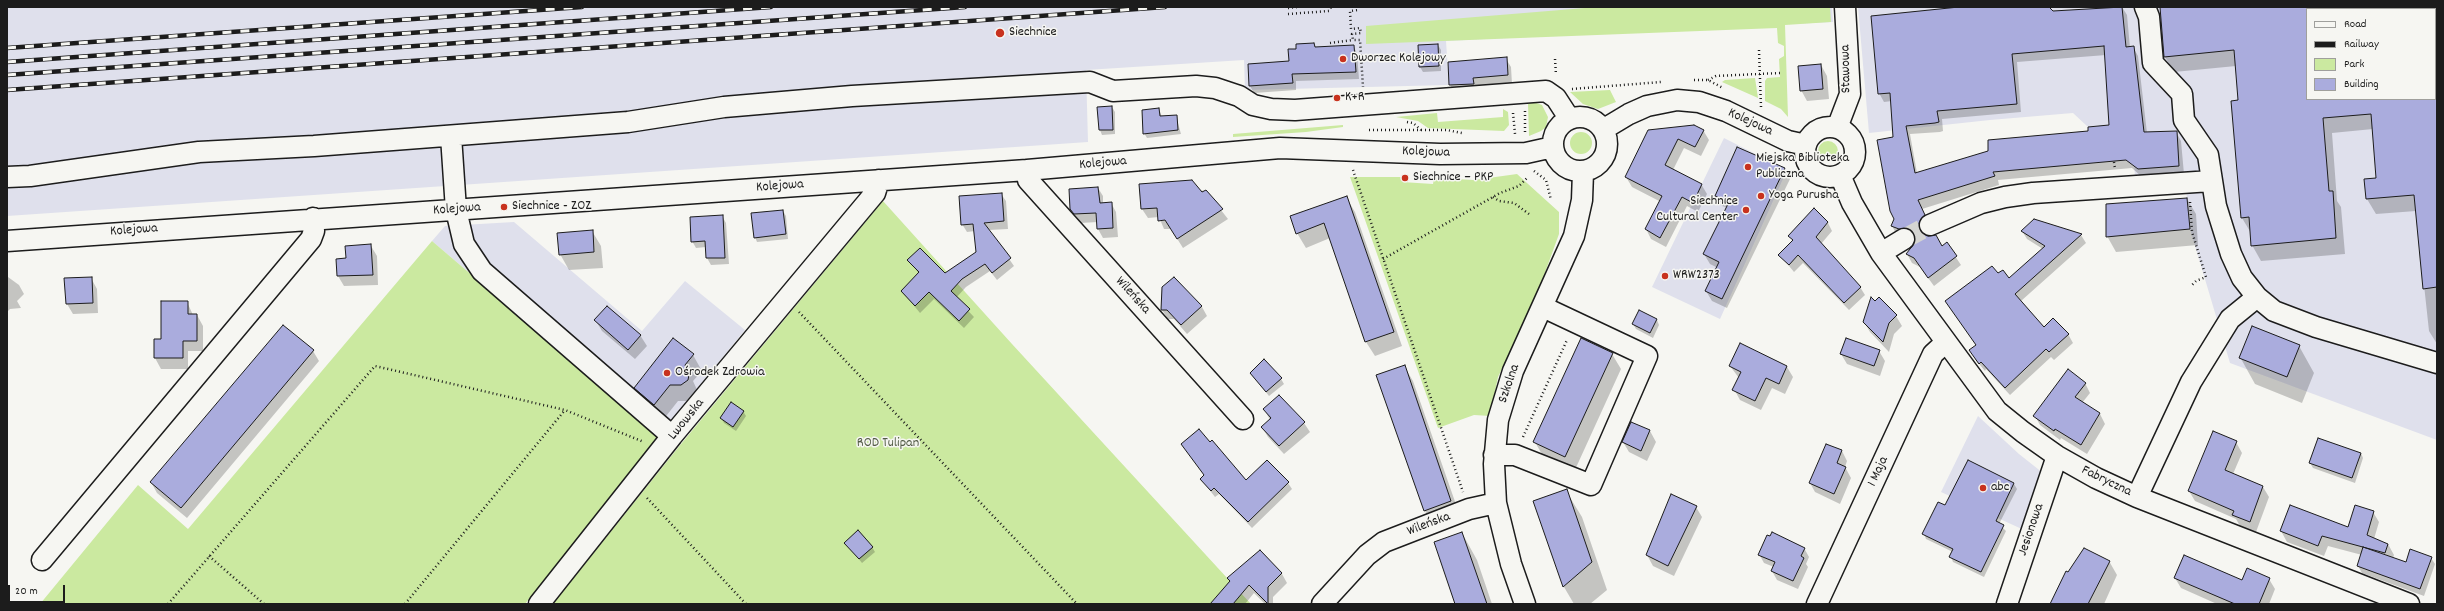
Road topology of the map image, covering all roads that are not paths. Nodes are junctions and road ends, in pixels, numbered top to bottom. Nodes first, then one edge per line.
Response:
1 (1845, 7) edge
2 (2145, 7) edge
3 (1569, 118) junction
4 (1837, 128) junction
5 (1604, 129) junction
6 (451, 136) junction
7 (1806, 145) junction
8 (1553, 147) junction
9 (1027, 170) junction
10 (1583, 172) junction
11 (1840, 175) junction
12 (7, 177) edge
13 (879, 180) junction
14 (2211, 181) junction
15 (456, 210) junction
16 (313, 218) junction
17 (1930, 225) tunnel mouth
18 (1904, 239) tunnel mouth
19 (7, 241) edge
20 (1881, 253) junction
21 (2257, 297) junction
22 (1543, 307) junction
23 (1945, 343) junction
24 (2437, 363) edge
25 (1242, 419) dead end
26 (668, 443) junction
27 (1494, 455) junction
28 (2058, 456) junction
29 (2137, 497) junction
30 (1496, 503) junction
31 (42, 560) dead end
32 (539, 604) edge
33 (1322, 604) edge
34 (1524, 604) edge
35 (1817, 604) edge
36 (2007, 604) edge
37 (2409, 604) edge

1 - 4 street, Stawowa
2 - 14 street
3 - 5 street
3 - 6 street
3 - 8 street
4 - 7 street
4 - 11 street
5 - 7 street, Kolejowa
5 - 10 street
6 - 12 street
6 - 15 street
7 - 11 street
8 - 9 street, Kolejowa
8 - 10 street
9 - 13 street, Kolejowa
9 - 25 street, Wileńska
10 - 22 street, Szkolna
11 - 20 street, Fabryczna
13 - 15 street, Kolejowa
13 - 26 street, Lwowska
14 - 17 street
14 - 21 street
15 - 16 street, Kolejowa
15 - 26 street
16 - 19 street, Kolejowa
16 - 31 street
18 - 20 street
20 - 23 street, Fabryczna
21 - 24 street
21 - 29 street
22 - 27 street, Szkolna
22 - 27 street
23 - 28 street, Fabryczna
23 - 35 street, 1 Maja
26 - 32 street, Lwowska
27 - 30 street, Szkolna
28 - 29 street, Fabryczna
28 - 36 street, Jesionowa
29 - 37 street, Fabryczna
30 - 33 street, Wileńska
30 - 34 street, Szkolna

